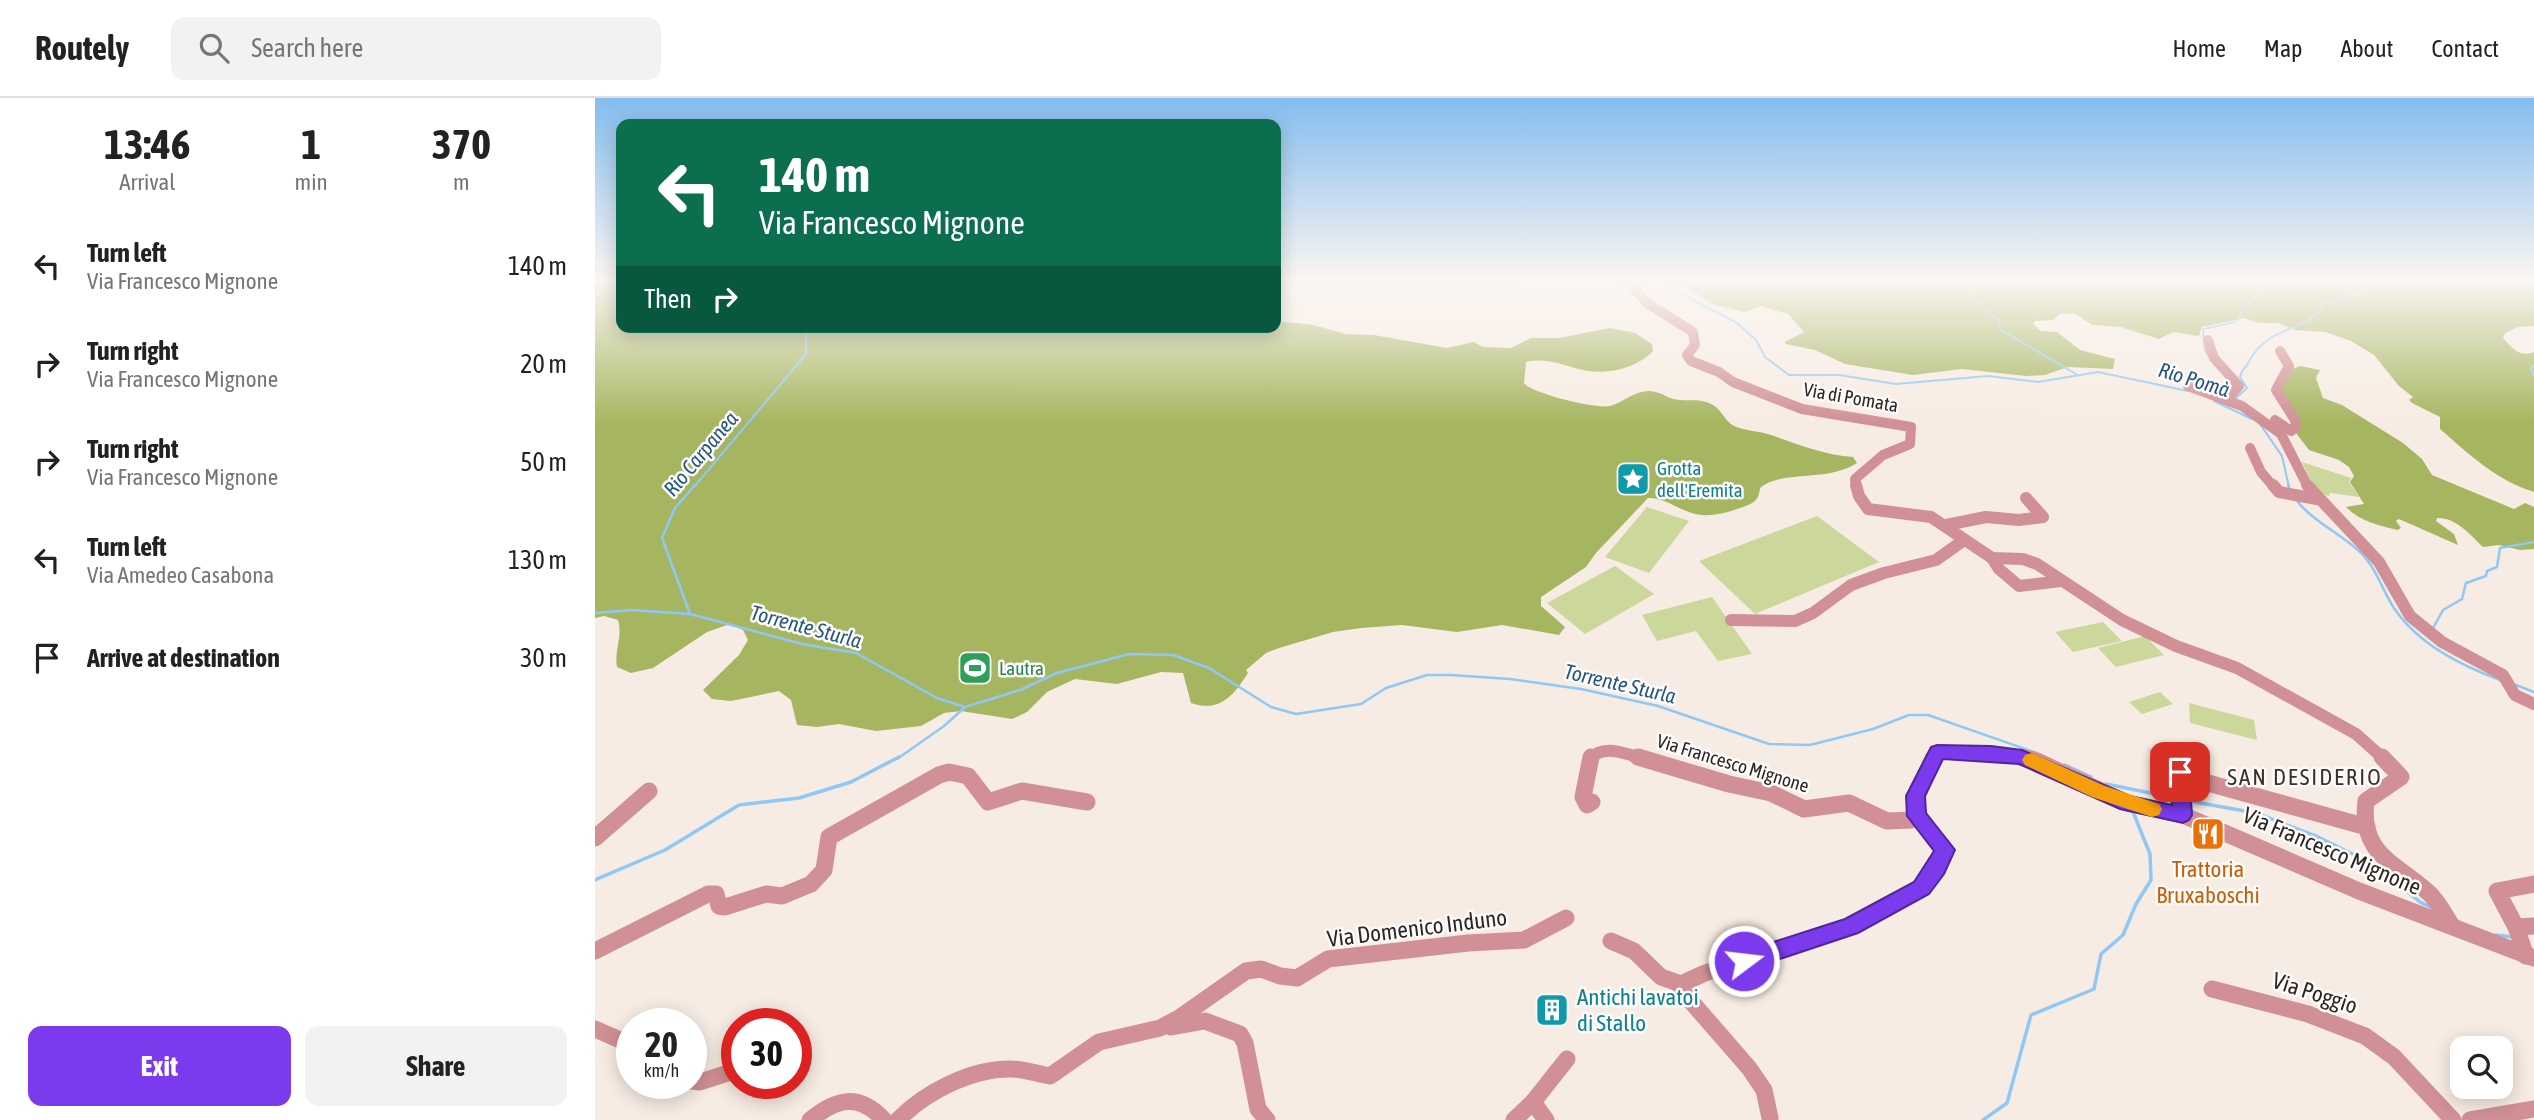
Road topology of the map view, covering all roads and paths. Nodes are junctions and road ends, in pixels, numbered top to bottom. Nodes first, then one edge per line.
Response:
1 (1688, 329) edge
2 (2209, 340) dead end
3 (2280, 351) dead end
4 (2189, 386) dead end
5 (2227, 399) junction
6 (2255, 413) junction
7 (2250, 448) dead end
8 (2284, 494) joint
9 (2301, 496) joint
10 (2026, 498) dead end
11 (2317, 499) junction
12 (1946, 525) junction
13 (1964, 540) junction
14 (1992, 558) junction
15 (2061, 581) junction
16 (1731, 620) dead end
17 (2429, 633) joint
18 (2534, 704) edge
19 (2179, 775) junction
20 (2250, 786) dead end
21 (649, 791) dead end
22 (1087, 802) dead end
23 (1592, 802) dead end
24 (2181, 804) junction
25 (2132, 805) joint
26 (1917, 816) junction
27 (2367, 827) junction
28 (595, 838) edge
29 (2534, 884) edge
30 (1566, 918) dead end
31 (2447, 918) junction
32 (2534, 926) edge
33 (1611, 941) dead end
34 (2523, 944) edge
35 (595, 951) edge
36 (1681, 985) junction
37 (2212, 989) dead end
38 (1160, 1028) junction
39 (595, 1029) edge
40 (616, 1038) edge
41 (1567, 1059) dead end
42 (1532, 1102) junction
43 (2534, 1109) edge
44 (1263, 1114) edge
45 (1770, 1118) edge
46 (810, 1120) edge
47 (884, 1120) edge
48 (898, 1120) edge
49 (1514, 1120) edge
50 (1546, 1120) edge
51 (2453, 1120) edge
52 (2470, 1120) edge

1 - 12 street, Via di Pomata
2 - 5 street
3 - 6 street
4 - 5 street
5 - 6 street
6 - 11 street
7 - 8 street
8 - 9 street
9 - 11 street
10 - 12 street
11 - 17 street
12 - 13 street, Via di Pomata
13 - 14 street, Via di Pomata
13 - 16 street
14 - 15 street
14 - 15 street
15 - 27 street
17 - 18 street
19 - 20 street
19 - 24 street
19 - 27 street
21 - 28 street
22 - 35 street
23 - 26 street, Via Francesco Mignone
24 - 25 street, Via Francesco Mignone
24 - 31 street, Via Francesco Mignone
25 - 26 street, Via Francesco Mignone
26 - 36 street
27 - 31 street
29 - 34 street
30 - 38 street, Via Domenico Induno
31 - 34 street
32 - 34 street
33 - 36 street
36 - 45 street
37 - 51 street, Via Poggio
38 - 44 street
38 - 48 street, Via Domenico Induno
39 - 40 street
41 - 42 street
42 - 49 street
42 - 50 street
43 - 52 street
46 - 47 street

